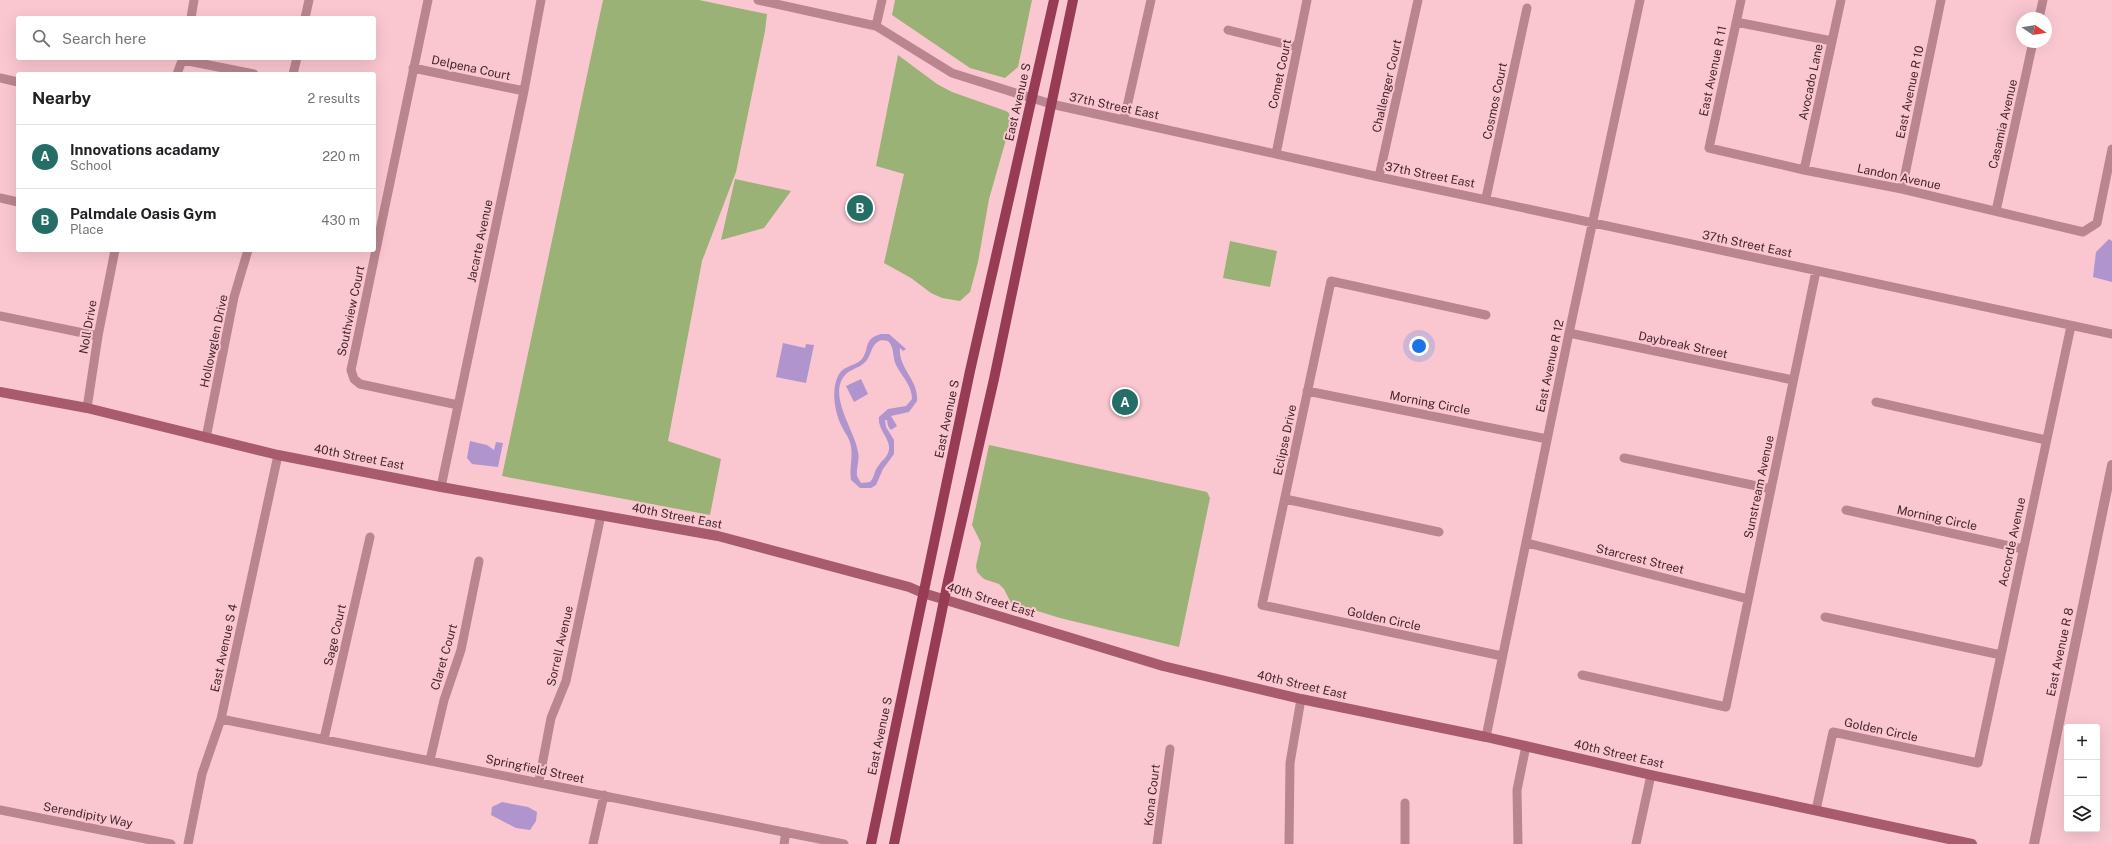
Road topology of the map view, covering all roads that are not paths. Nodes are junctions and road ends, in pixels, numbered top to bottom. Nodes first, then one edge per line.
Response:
1 (194, 0) edge
2 (309, 0) edge
3 (428, 0) edge
4 (541, 0) edge
5 (758, 0) edge
6 (882, 0) edge
7 (1054, 0) edge
8 (1074, 0) edge
9 (1151, 0) edge
10 (1307, 0) edge
11 (1418, 0) edge
12 (1640, 0) edge
13 (1741, 0) edge
14 (1841, 0) edge
15 (1942, 0) edge
16 (2043, 0) edge
17 (769, 1) edge
18 (1527, 8) dead end
19 (2040, 12) edge
20 (191, 16) edge
21 (305, 16) edge
22 (1736, 22) junction
23 (876, 26) junction
24 (1228, 30) dead end
25 (1832, 41) junction
26 (1297, 47) junction
27 (2032, 48) edge
28 (183, 60) edge
29 (188, 60) edge
30 (296, 60) edge
31 (414, 68) junction
32 (178, 72) edge
33 (245, 72) edge
34 (294, 72) edge
35 (0, 78) edge
36 (16, 82) edge
37 (524, 91) junction
38 (1032, 99) junction
39 (1051, 104) junction
40 (1124, 120) junction
41 (1709, 148) joint
42 (2112, 149) edge
43 (1276, 154) junction
44 (1804, 170) junction
45 (1379, 177) junction
46 (1902, 189) junction
47 (0, 198) edge
48 (1486, 198) junction
49 (16, 202) edge
50 (1996, 211) junction
51 (1593, 222) junction
52 (376, 250) edge
53 (115, 252) edge
54 (247, 252) edge
55 (376, 252) edge
56 (1816, 271) junction
57 (1486, 315) dead end
58 (0, 316) edge
59 (2071, 326) junction
60 (1569, 333) junction
61 (2112, 334) edge
62 (98, 336) junction
63 (1793, 380) junction
64 (1308, 391) junction
65 (0, 392) edge
66 (1876, 402) dead end
67 (458, 405) junction
68 (87, 408) junction
69 (206, 438) junction
70 (1547, 439) junction
71 (2046, 440) junction
72 (278, 454) junction
73 (1624, 458) dead end
74 (2112, 465) edge
75 (441, 487) junction
76 (1771, 489) junction
77 (1285, 499) junction
78 (1846, 510) dead end
79 (600, 515) junction
80 (1439, 532) dead end
81 (370, 537) dead end
82 (1527, 543) junction
83 (2023, 549) junction
84 (479, 561) dead end
85 (923, 593) junction
86 (1748, 599) junction
87 (945, 600) junction
88 (1262, 605) joint
89 (1825, 617) dead end
90 (2001, 655) junction
91 (1502, 656) junction
92 (1582, 675) dead end
93 (1301, 699) junction
94 (221, 719) junction
95 (1486, 737) junction
96 (324, 739) junction
97 (1526, 746) junction
98 (1170, 749) dead end
99 (430, 760) junction
100 (1978, 763) joint
101 (1651, 775) junction
102 (539, 781) junction
103 (604, 795) junction
104 (1405, 803) dead end
105 (0, 810) edge
106 (1816, 810) junction
107 (786, 832) junction
108 (172, 844) edge
109 (188, 844) edge
110 (593, 844) edge
111 (784, 844) edge
112 (844, 844) edge
113 (871, 844) edge
114 (894, 844) edge
115 (1157, 844) edge
116 (1289, 844) edge
117 (1405, 844) edge
118 (1518, 844) edge
119 (1636, 844) edge
120 (1972, 844) edge
121 (2034, 844) edge

1 - 20 street
2 - 21 street
3 - 31 street, Southview Court
4 - 37 street, Jacarte Avenue
5 - 17 street, 37th Street East
6 - 23 street
7 - 38 main road, East Avenue S
8 - 39 main road
9 - 40 street
10 - 26 street, Comet Court
11 - 45 street, Challenger Court
12 - 51 street, East Avenue R 12
13 - 22 street, East Avenue R 11
14 - 25 street, Avocado Lane
15 - 46 street, East Avenue R 10
16 - 19 street
17 - 23 street, 37th Street East
18 - 48 street, Cosmos Court
22 - 25 street
22 - 41 street, East Avenue R 11
23 - 38 street, 37th Street East
24 - 26 street
25 - 44 street, Avocado Lane
26 - 43 street, Comet Court
27 - 50 street, Casamia Avenue
28 - 32 street
29 - 33 street
30 - 34 street
31 - 37 street, Delpena Court
31 - 52 street, Southview Court
35 - 36 street
37 - 67 street, Jacarte Avenue
38 - 39 street, 37th Street East
38 - 85 main road, East Avenue S
39 - 40 street, 37th Street East
39 - 87 main road
40 - 43 street, 37th Street East
41 - 44 street, Landon Avenue
42 - 50 street, Landon Avenue
43 - 45 street, 37th Street East
44 - 46 street, Landon Avenue
45 - 48 street, 37th Street East
46 - 50 street, Landon Avenue
47 - 49 street
48 - 51 street, 37th Street East
51 - 56 street, 37th Street East
51 - 60 street, East Avenue R 12
53 - 62 street, Noll Drive
54 - 69 street, Hollowglen Drive
55 - 67 street, Southview Court
56 - 59 street, 37th Street East
56 - 63 street, Sunstream Avenue
57 - 64 street, Eclipse Drive
58 - 62 street
59 - 61 street, 37th Street East
59 - 71 street, Accorde Avenue
60 - 63 street, Daybreak Street
60 - 70 street, East Avenue R 12
62 - 68 street, Noll Drive
63 - 76 street, Sunstream Avenue
64 - 70 street, Morning Circle
64 - 77 street, Eclipse Drive
65 - 68 main road, 40th Street East
66 - 71 street
67 - 75 street, Jacarte Avenue
68 - 69 main road, 40th Street East
69 - 72 main road, 40th Street East
70 - 82 street, East Avenue R 12
71 - 83 street, Accorde Avenue
72 - 75 main road, 40th Street East
72 - 94 street, East Avenue S 4
73 - 76 street
74 - 121 street, East Avenue R 8
75 - 79 main road, 40th Street East
76 - 86 street, Sunstream Avenue
77 - 80 street
77 - 88 street, Eclipse Drive
78 - 83 street, Morning Circle
79 - 85 main road, 40th Street East
79 - 102 street, Sorrell Avenue
81 - 96 street, Sage Court
82 - 86 street, Starcrest Street
82 - 91 street, East Avenue R 12
83 - 90 street, Accorde Avenue
84 - 99 street, Claret Court
85 - 87 main road, 40th Street East
85 - 113 main road, East Avenue S
86 - 92 street, Sunstream Avenue
87 - 93 main road, 40th Street East
87 - 114 main road
88 - 91 street, Golden Circle
89 - 90 street
90 - 100 street, Accorde Avenue
91 - 95 street, East Avenue R 12
93 - 95 main road, 40th Street East
93 - 116 street
94 - 96 street, Springfield Street
94 - 109 street, East Avenue S 4
95 - 97 main road, 40th Street East
96 - 99 street, Springfield Street
97 - 101 main road, 40th Street East
97 - 118 street
98 - 115 street, Kona Court
99 - 102 street, Springfield Street
100 - 106 street, Golden Circle
101 - 106 main road, 40th Street East
101 - 119 street
102 - 103 street, Springfield Street
103 - 107 street, Springfield Street
103 - 110 street
104 - 117 street
105 - 108 street, Serendipity Way
106 - 120 main road, 40th Street East
107 - 111 street
107 - 112 street, Springfield Street

